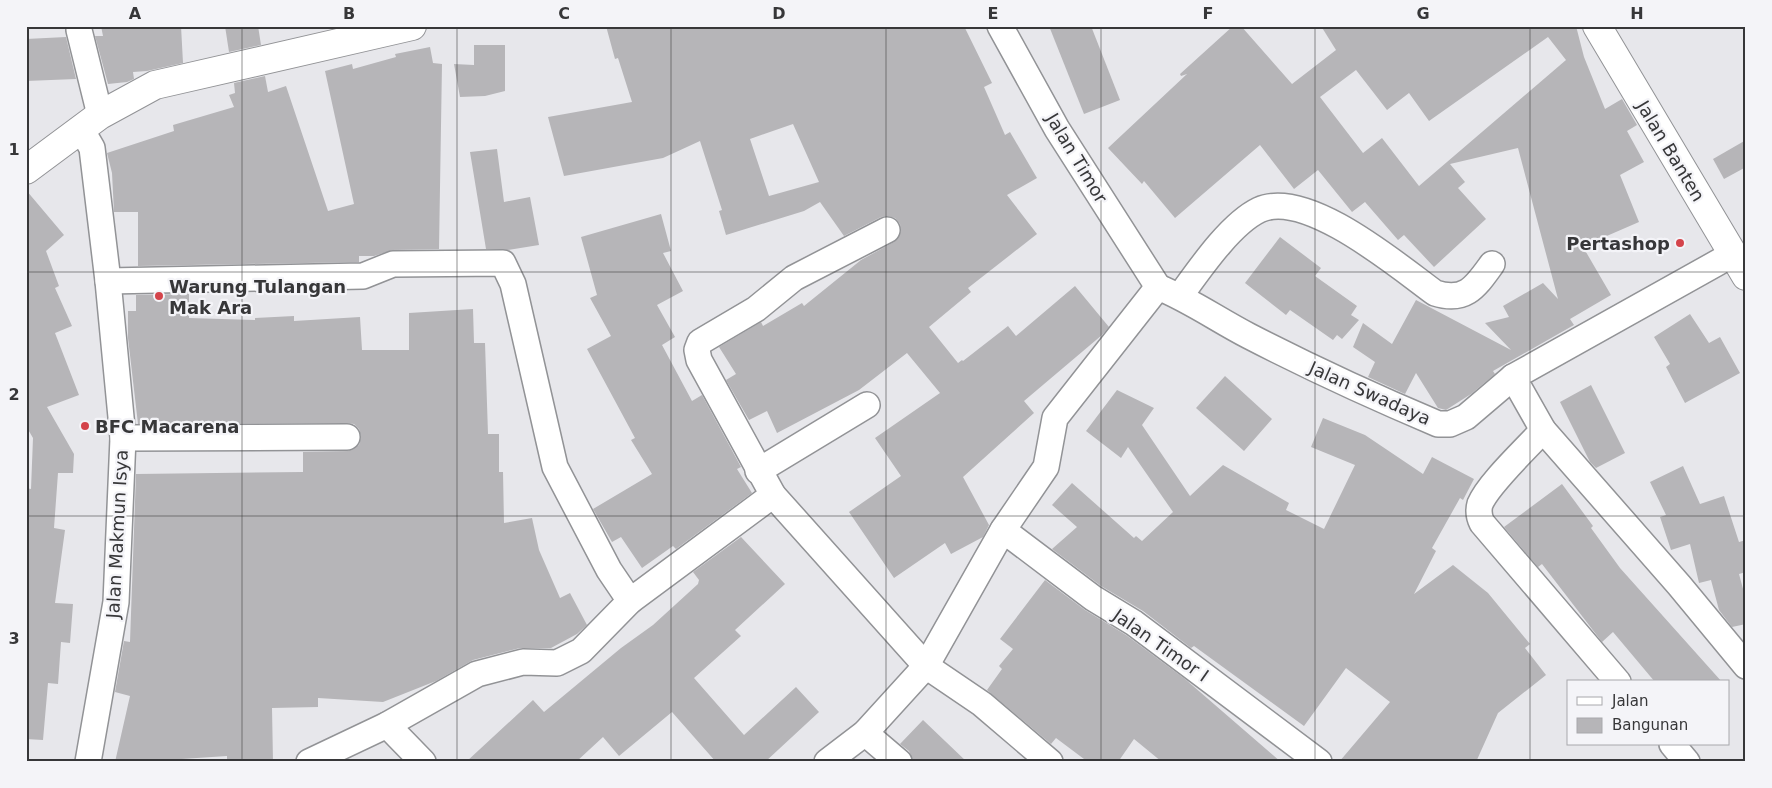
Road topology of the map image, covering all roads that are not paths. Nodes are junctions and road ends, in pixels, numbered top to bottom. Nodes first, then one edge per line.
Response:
1 (412, 26) edge
2 (1000, 26) edge
3 (1597, 26) edge
4 (79, 30) dead end
5 (384, 30) edge
6 (90, 122) junction
7 (26, 170) edge
8 (887, 230) dead end
9 (1492, 264) dead end
10 (1739, 265) edge
11 (108, 281) junction
12 (1169, 292) junction
13 (1513, 377) junction
14 (867, 405) dead end
15 (1544, 430) junction
16 (123, 438) junction
17 (347, 438) dead end
18 (758, 471) junction
19 (773, 494) junction
20 (1003, 530) junction
21 (630, 602) junction
22 (926, 666) junction
23 (1746, 666) edge
24 (1616, 680) edge
25 (387, 725) junction
26 (865, 733) junction
27 (1674, 746) edge
28 (88, 762) edge
29 (308, 762) edge
30 (423, 762) edge
31 (828, 762) edge
32 (899, 762) edge
33 (1050, 762) edge
34 (1319, 762) edge
35 (1687, 762) edge

1 - 5 street
2 - 12 street, Jalan Timor
3 - 10 street, Jalan Banten
4 - 6 street, Jalan Makmun Isya
5 - 6 street
6 - 7 street
6 - 11 street, Jalan Makmun Isya
8 - 18 street
9 - 12 street
10 - 13 street, Jalan Swadaya
11 - 16 street, Jalan Makmun Isya
11 - 21 street
12 - 13 street, Jalan Swadaya
12 - 20 street
13 - 15 street
14 - 18 street
15 - 23 street
15 - 24 street
16 - 17 street
16 - 28 street, Jalan Makmun Isya
18 - 19 street
19 - 21 street
19 - 22 street
20 - 22 street
20 - 34 street, Jalan Timor I
21 - 25 street
22 - 26 street
22 - 33 street
25 - 29 street
25 - 30 street
26 - 31 street
26 - 32 street
27 - 35 street

